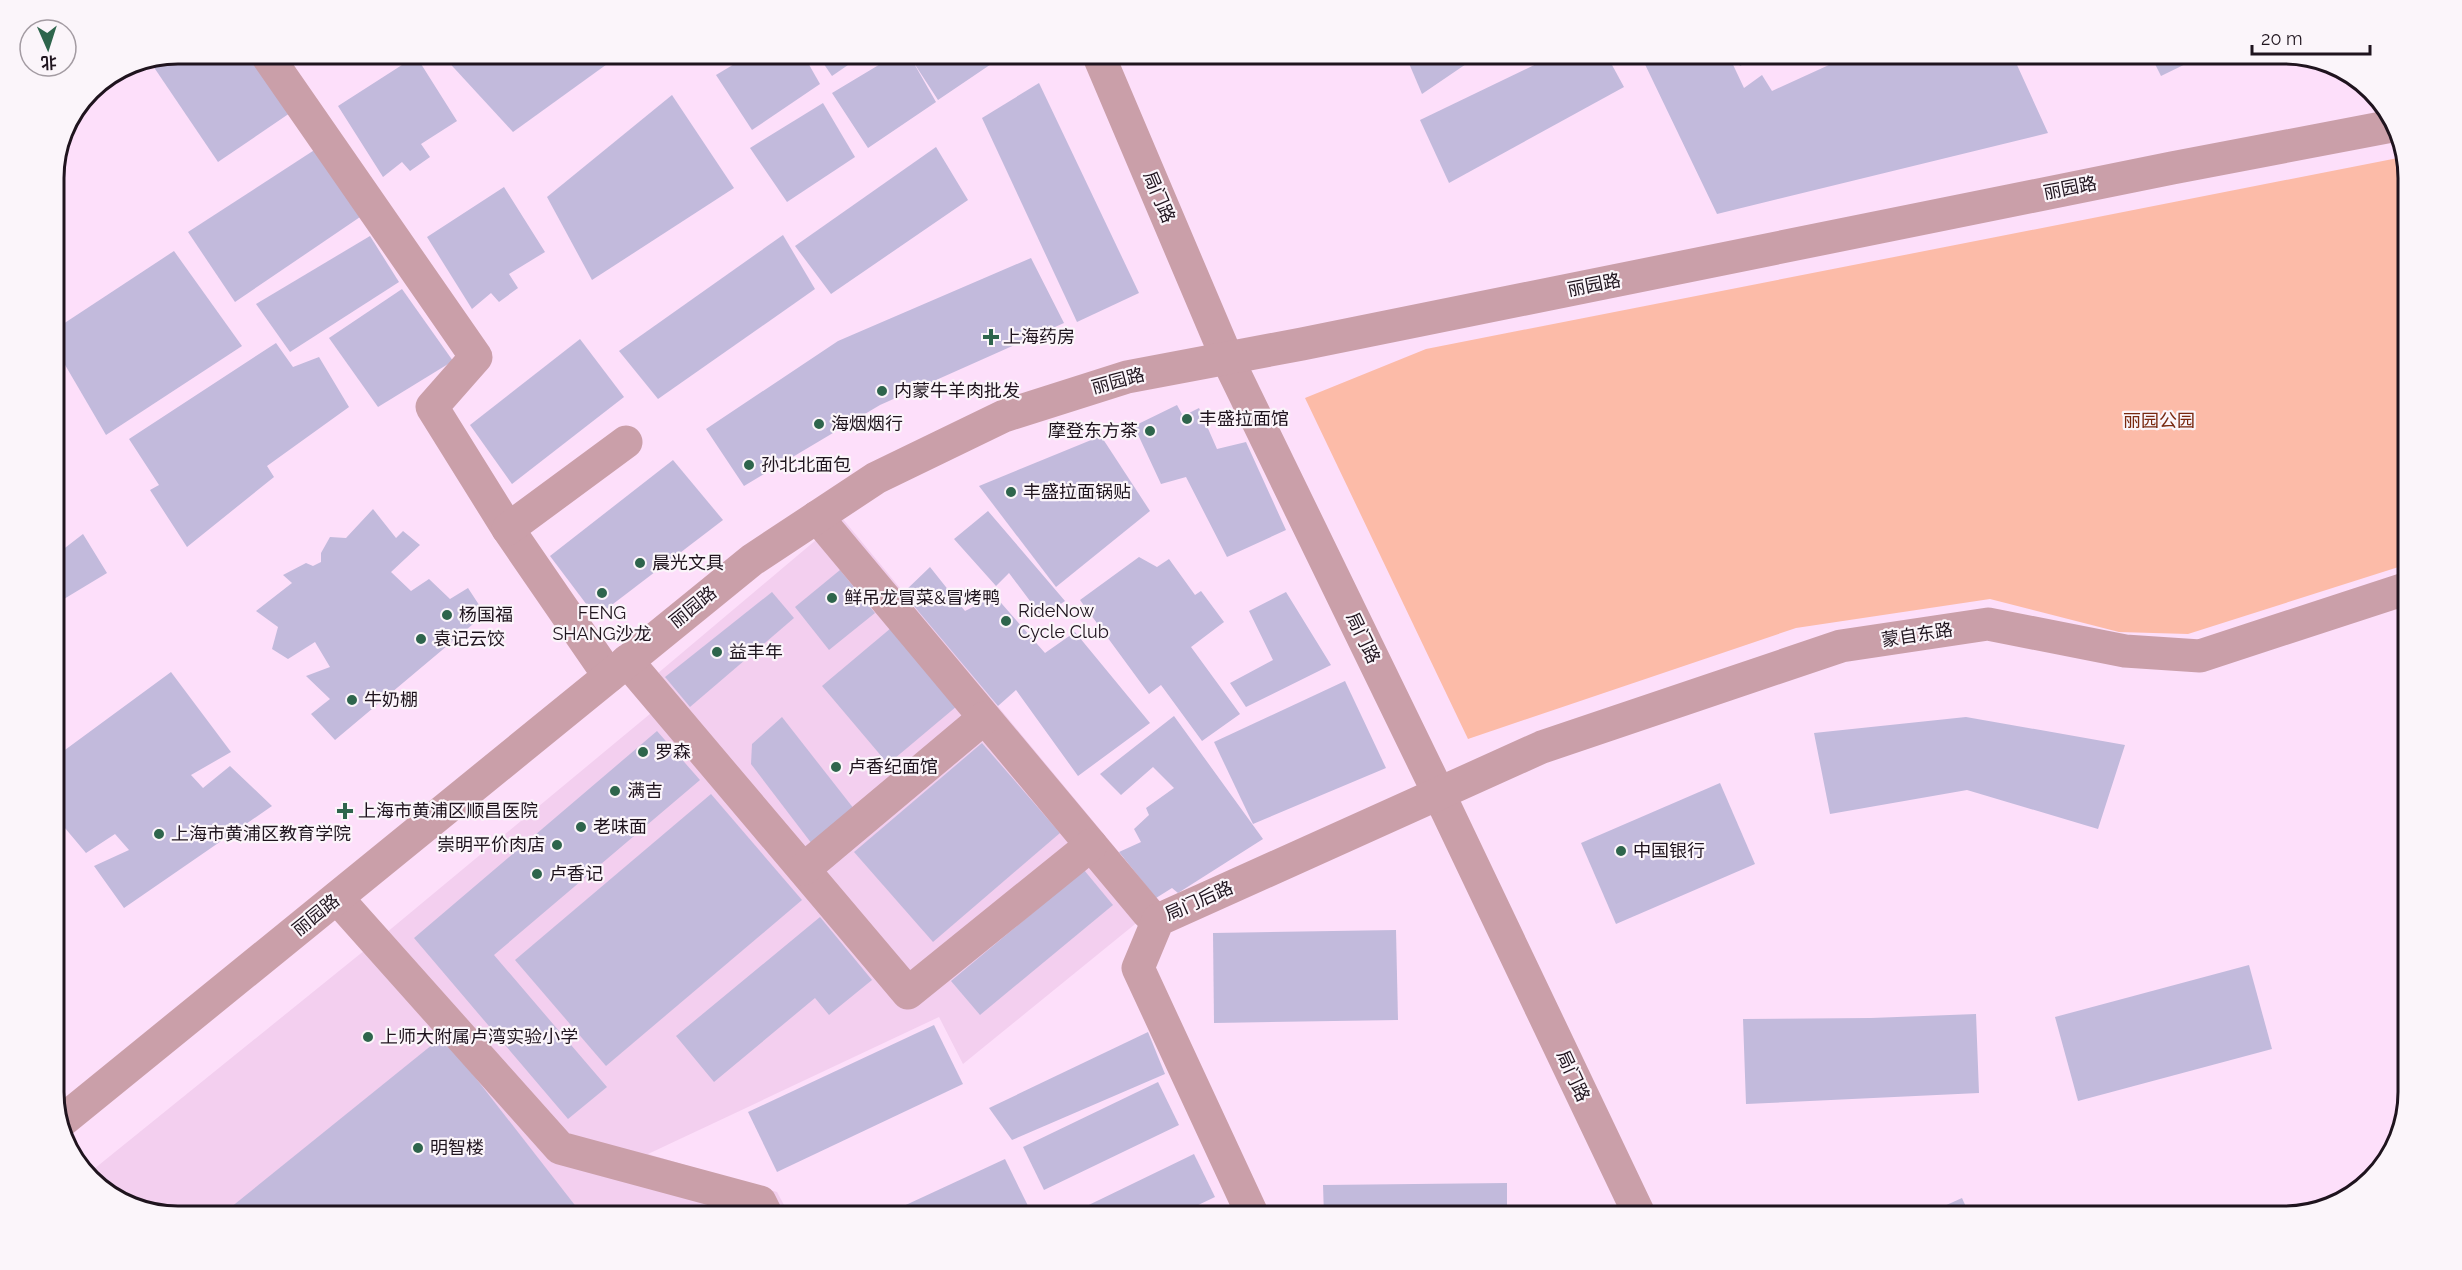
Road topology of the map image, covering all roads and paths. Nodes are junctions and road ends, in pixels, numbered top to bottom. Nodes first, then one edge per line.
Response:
1 (274, 65) edge
2 (1102, 65) edge
3 (2386, 127) edge
4 (1227, 358) junction
5 (626, 442) dead end
6 (817, 517) junction
7 (508, 529) junction
8 (2397, 591) edge
9 (618, 668) junction
10 (984, 718) junction
11 (1438, 792) junction
12 (1090, 845) junction
13 (804, 869) junction
14 (337, 898) junction
15 (1158, 920) junction
16 (68, 1116) edge
17 (762, 1205) edge
18 (1248, 1205) edge
19 (1635, 1205) edge

1 - 7 street
2 - 4 street, 局门路
3 - 4 street, 丽园路
4 - 6 street, 丽园路
4 - 11 street, 局门路
5 - 7 street
6 - 9 street, 丽园路
6 - 10 street
7 - 9 street
8 - 11 street, 蒙自东路
9 - 13 street
9 - 14 street, 丽园路
10 - 12 street
10 - 13 street
11 - 15 street, 局门后路
11 - 19 street, 局门路
12 - 13 street
12 - 15 street
14 - 16 street, 丽园路
14 - 17 street
15 - 18 street, 局门后路

